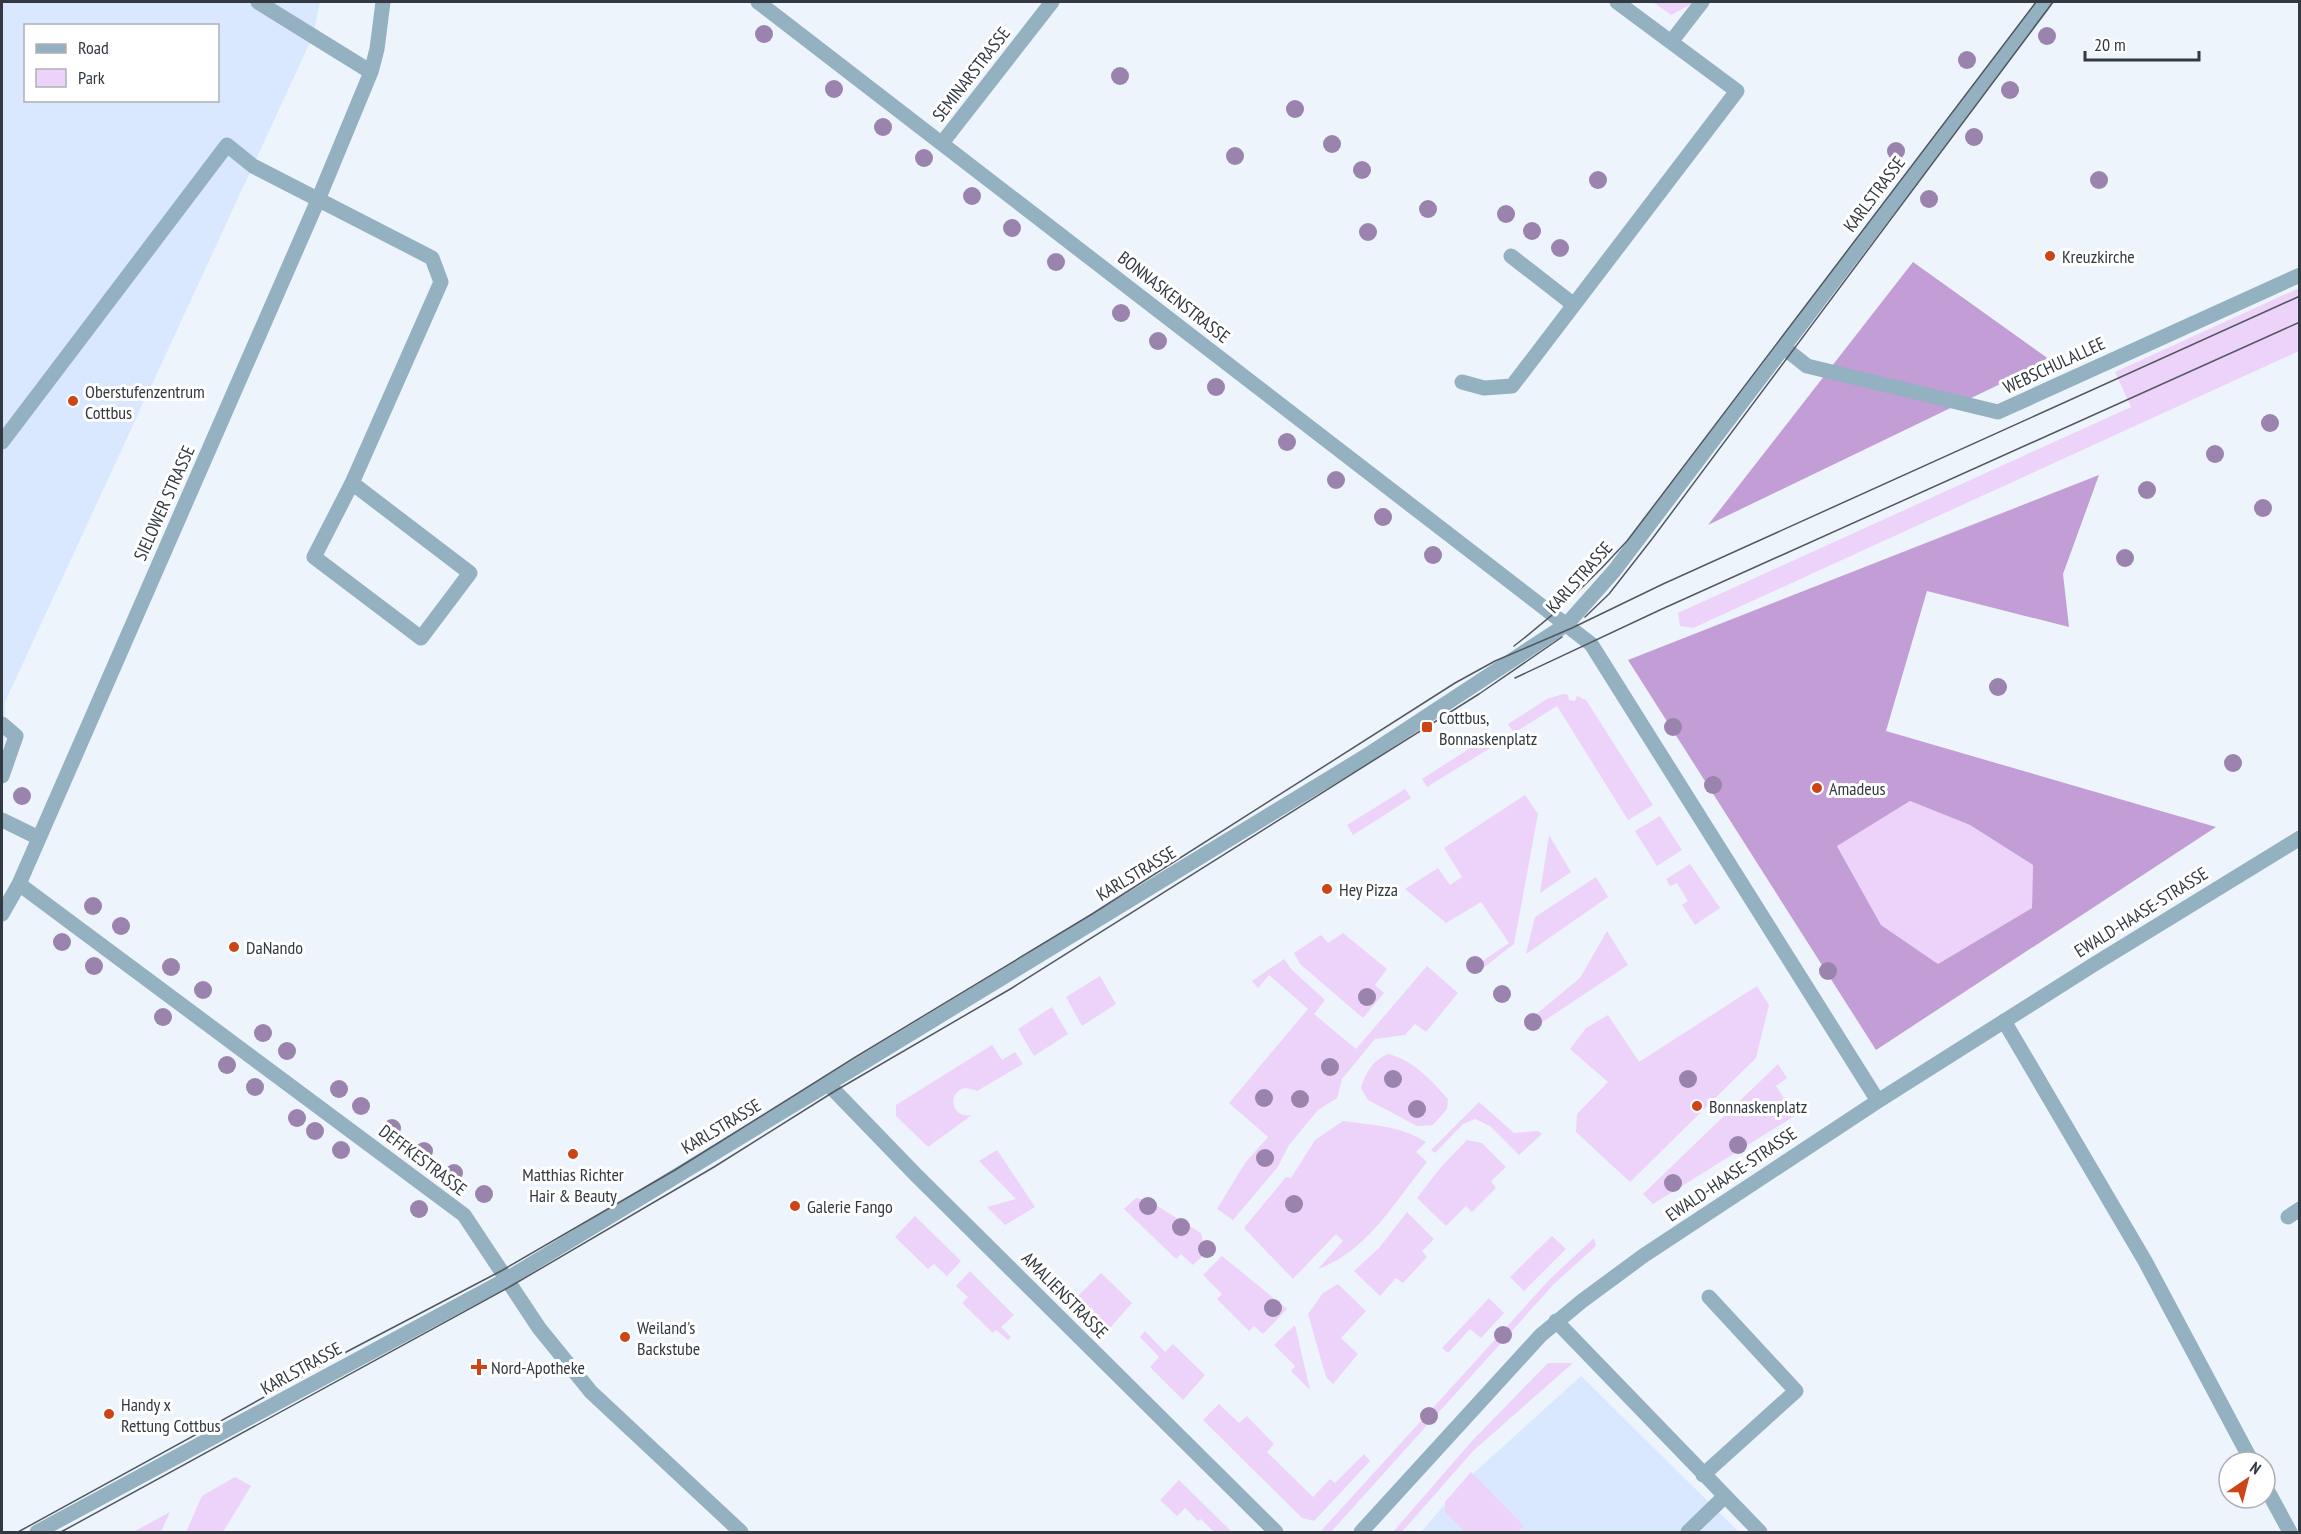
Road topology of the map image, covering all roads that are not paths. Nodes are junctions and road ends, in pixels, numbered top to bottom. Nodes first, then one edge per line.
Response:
1 (258, 2) edge
2 (383, 2) edge
3 (758, 2) edge
4 (1052, 2) edge
5 (1617, 2) edge
6 (1702, 2) edge
7 (2044, 2) edge
8 (1671, 42) junction
9 (370, 72) junction
10 (942, 143) junction
11 (318, 200) junction
12 (1511, 256) dead end
13 (2300, 274) edge
14 (1574, 305) junction
15 (1783, 347) junction
16 (1462, 382) dead end
17 (2, 442) edge
18 (352, 483) junction
19 (1567, 624) junction
20 (2, 724) edge
21 (2, 776) edge
22 (2, 820) edge
23 (39, 838) junction
24 (2300, 838) edge
25 (19, 884) junction
26 (2, 914) edge
27 (2004, 1021) junction
28 (828, 1084) junction
29 (1878, 1101) junction
30 (507, 1279) junction
31 (1709, 1297) dead end
32 (1556, 1321) junction
33 (2246, 1450) edge
34 (1703, 1474) junction
35 (1724, 1497) junction
36 (2277, 1508) edge
37 (37, 1533) edge
38 (741, 1533) edge
39 (1276, 1533) edge
40 (1361, 1533) edge
41 (1688, 1533) edge
42 (1760, 1533) edge
43 (2290, 1533) edge

1 - 9 street
2 - 9 street, SIELOWER STRASSE
3 - 10 street, BONNASKENSTRASSE
4 - 10 street, SEMINARSTRASSE
5 - 8 street
6 - 8 street
7 - 15 street, KARLSTRASSE
8 - 14 street
9 - 11 street, SIELOWER STRASSE
10 - 19 street, BONNASKENSTRASSE
11 - 17 street
11 - 18 street
11 - 23 street, SIELOWER STRASSE
12 - 14 street
13 - 15 street, WEBSCHULALLEE
14 - 16 street
15 - 19 street, KARLSTRASSE
18 - 18 street
19 - 28 street, KARLSTRASSE
19 - 29 street
20 - 21 street
22 - 23 street
23 - 25 street, SIELOWER STRASSE
24 - 27 street, EWALD-HAASE-STRASSE
25 - 26 street, SIELOWER STRASSE
25 - 30 street, DEFFKESTRASSE
27 - 29 street, EWALD-HAASE-STRASSE
27 - 33 street
28 - 30 street, KARLSTRASSE
28 - 39 street, AMALIENSTRASSE
29 - 32 street, EWALD-HAASE-STRASSE
30 - 37 street, KARLSTRASSE
30 - 38 street, DEFFKESTRASSE
31 - 34 street
32 - 34 street
32 - 40 street, EWALD-HAASE-STRASSE
34 - 35 street
35 - 41 street
35 - 42 street
36 - 43 street

